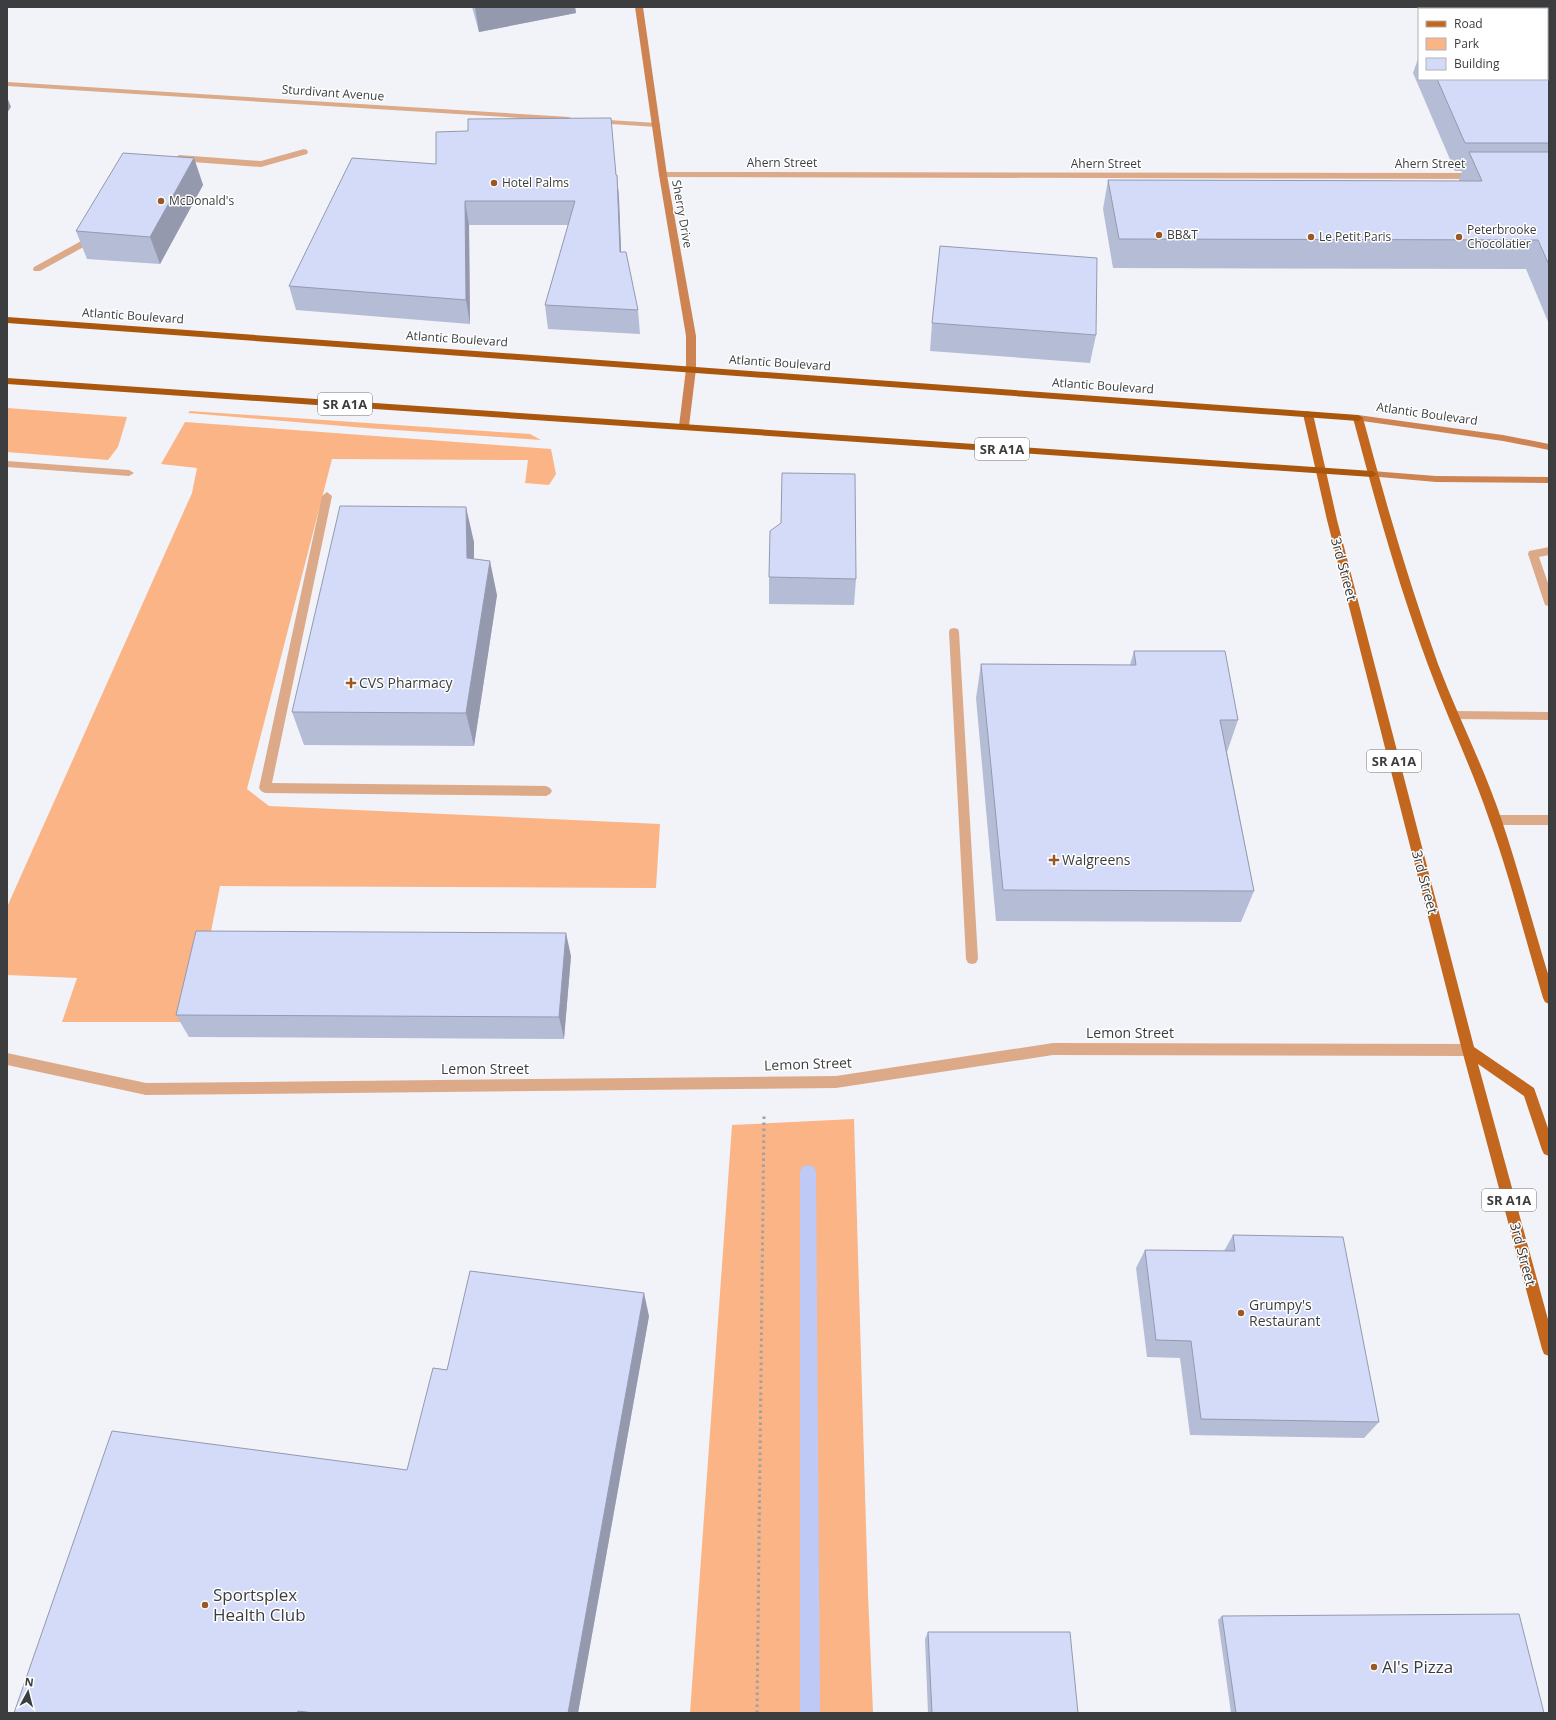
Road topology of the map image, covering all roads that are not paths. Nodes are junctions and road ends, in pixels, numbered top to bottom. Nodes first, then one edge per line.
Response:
1 (639, 7) edge
2 (7, 84) edge
3 (657, 125) junction
4 (304, 152) dead end
5 (168, 157) edge
6 (664, 175) junction
7 (1487, 176) edge
8 (94, 228) edge
9 (37, 269) dead end
10 (7, 321) edge
11 (692, 369) junction
12 (7, 381) edge
13 (1308, 414) junction
14 (1358, 418) junction
15 (684, 426) junction
16 (1549, 447) edge
17 (7, 464) edge
18 (1321, 470) junction
19 (129, 473) dead end
20 (1372, 474) junction
21 (1549, 480) edge
22 (327, 496) dead end
23 (1549, 551) edge
24 (1549, 602) edge
25 (954, 632) dead end
26 (1454, 715) junction
27 (1549, 716) edge
28 (546, 791) dead end
29 (1496, 820) junction
30 (1549, 820) edge
31 (972, 959) dead end
32 (1549, 998) edge
33 (1468, 1050) junction
34 (7, 1059) edge
35 (1549, 1150) edge
36 (1549, 1349) edge

1 - 3 street, Sherry Drive
2 - 3 street, Sturdivant Avenue
3 - 6 street, Sherry Drive
4 - 5 street
6 - 7 street, Ahern Street
6 - 11 street, Sherry Drive
8 - 9 street
10 - 11 highway, Atlantic Boulevard
11 - 13 highway, Atlantic Boulevard
11 - 15 street, Sherry Drive
12 - 15 highway, SR A1A
13 - 14 highway, Atlantic Boulevard
13 - 18 main road, 3rd Street
14 - 16 street, Atlantic Boulevard
14 - 20 main road
15 - 18 highway, SR A1A
17 - 19 street
18 - 20 highway
18 - 33 main road, 3rd Street / SR A1A
20 - 21 street
20 - 26 main road
22 - 28 street
23 - 24 street
25 - 31 street
26 - 27 street
26 - 29 main road
29 - 30 street
29 - 32 main road
33 - 34 street, Lemon Street
33 - 35 main road
33 - 36 main road, 3rd Street / SR A1A

